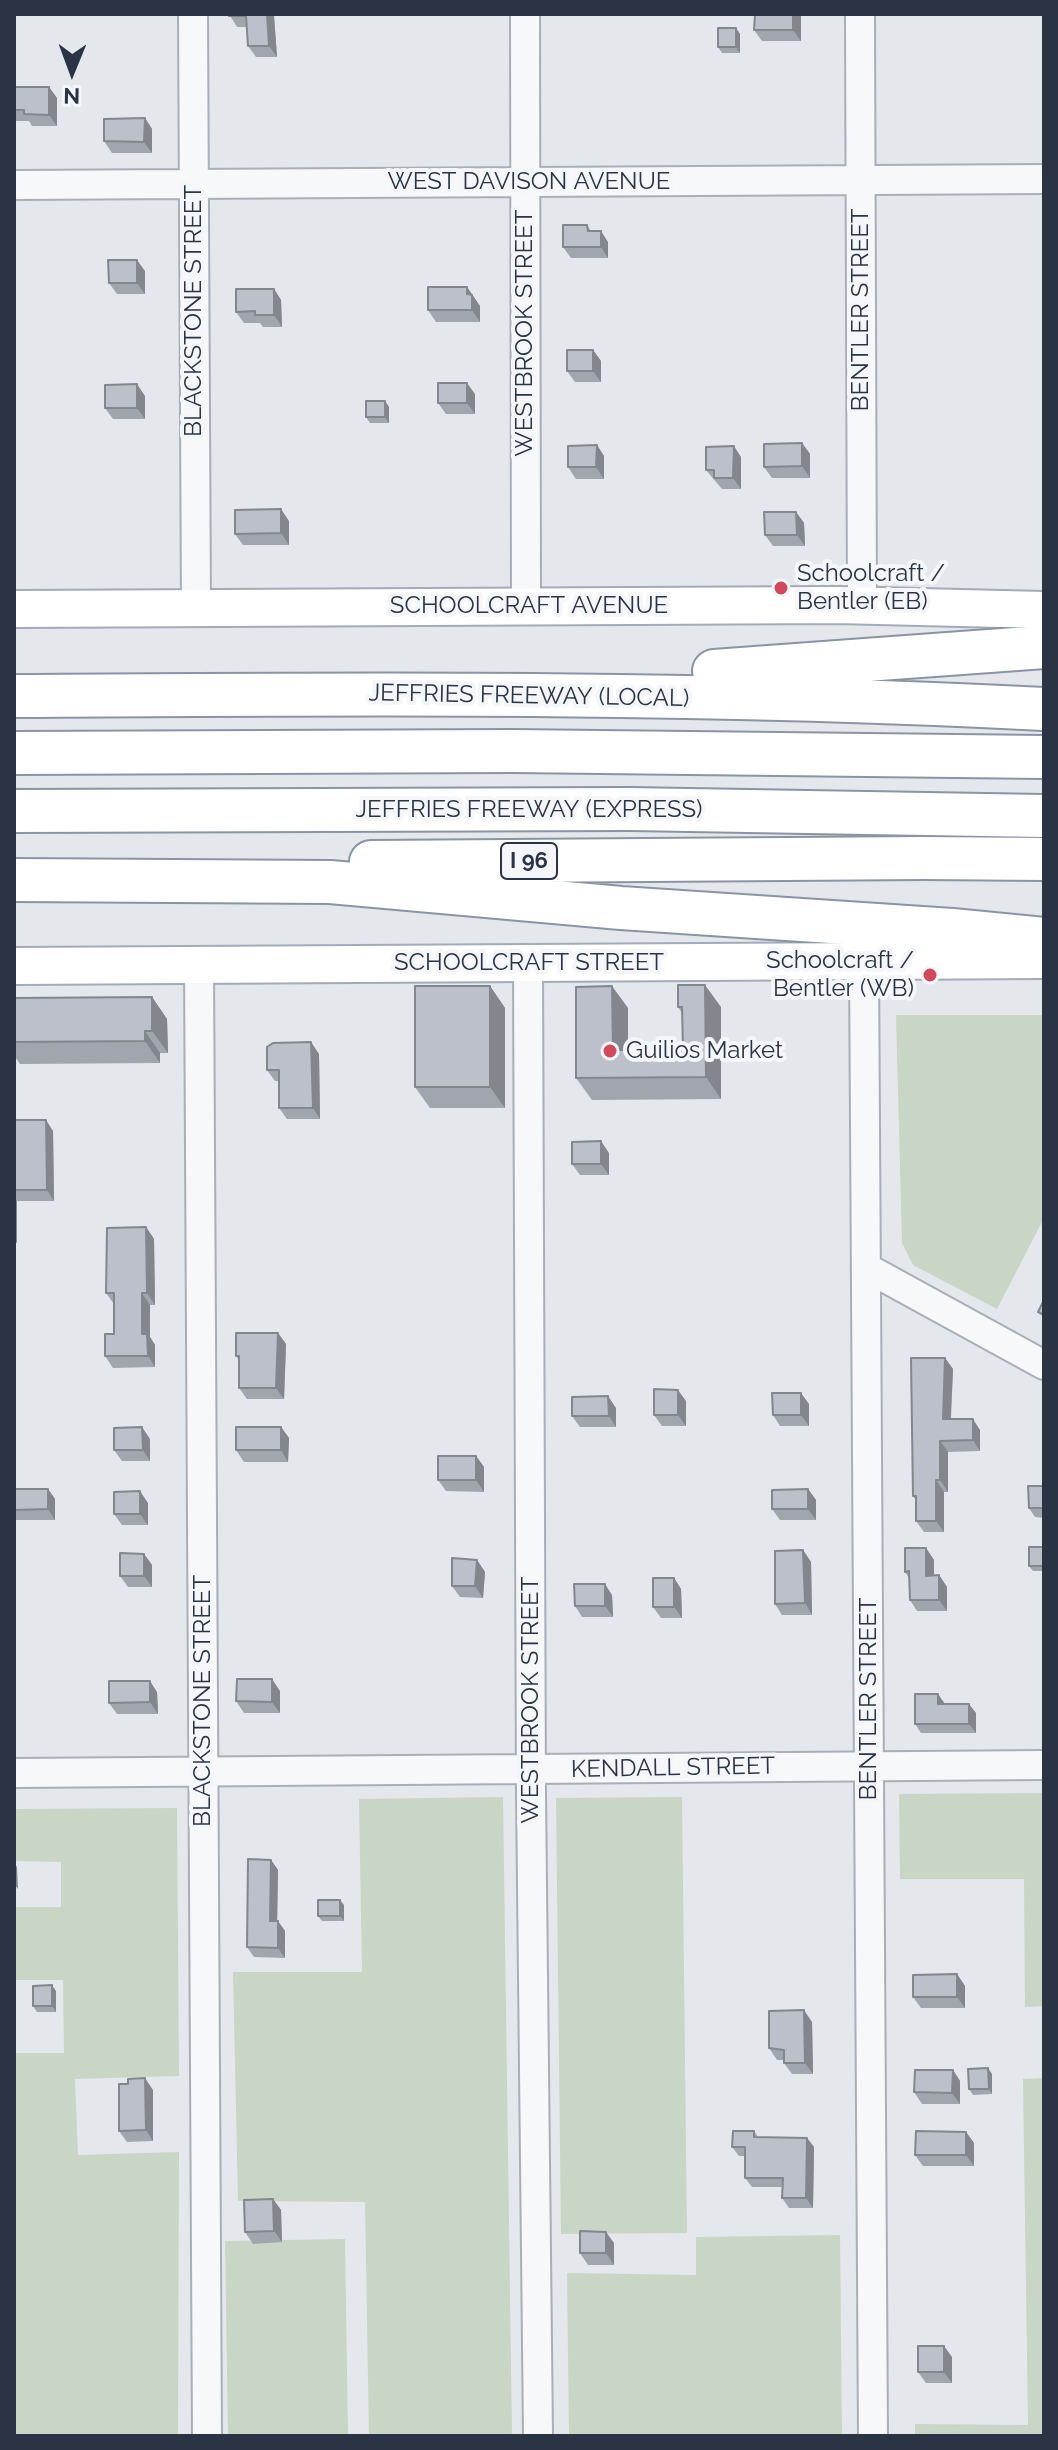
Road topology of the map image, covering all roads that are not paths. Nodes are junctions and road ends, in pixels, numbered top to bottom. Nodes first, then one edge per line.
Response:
1 (193, 14) edge
2 (525, 14) edge
3 (860, 14) edge
4 (861, 179) junction
5 (1044, 179) edge
6 (524, 182) junction
7 (193, 183) junction
8 (14, 185) edge
9 (526, 605) junction
10 (862, 605) junction
11 (196, 608) junction
12 (14, 609) edge
13 (1044, 610) edge
14 (1044, 647) edge
15 (297, 694) junction
16 (14, 696) edge
17 (1044, 709) edge
18 (14, 753) edge
19 (1044, 757) edge
20 (14, 811) edge
21 (1044, 816) edge
22 (1044, 859) edge
23 (14, 865) edge
24 (14, 880) edge
25 (1044, 939) edge
26 (1044, 960) edge
27 (864, 961) junction
28 (528, 963) junction
29 (199, 965) junction
30 (14, 966) edge
31 (867, 1268) junction
32 (1044, 1365) edge
33 (1044, 1765) edge
34 (870, 1766) junction
35 (531, 1770) junction
36 (204, 1771) junction
37 (14, 1773) edge
38 (207, 2436) edge
39 (538, 2436) edge
40 (873, 2436) edge

1 - 7 street, BLACKSTONE STREET
2 - 6 street, WESTBROOK STREET
3 - 4 street, BENTLER STREET
4 - 5 street, WEST DAVISON AVENUE
4 - 6 street, WEST DAVISON AVENUE
4 - 10 street, BENTLER STREET
6 - 7 street, WEST DAVISON AVENUE
6 - 9 street, WESTBROOK STREET
7 - 8 street, WEST DAVISON AVENUE
7 - 11 street, BLACKSTONE STREET
9 - 10 main road, SCHOOLCRAFT AVENUE
9 - 11 main road, SCHOOLCRAFT AVENUE
10 - 13 main road, SCHOOLCRAFT AVENUE
11 - 12 main road, SCHOOLCRAFT AVENUE
14 - 15 highway
15 - 16 highway, JEFFRIES FREEWAY (LOCAL)
15 - 17 highway, JEFFRIES FREEWAY (LOCAL)
18 - 19 highway
20 - 21 highway, JEFFRIES FREEWAY (EXPRESS) / I 96
22 - 23 highway, I 96
24 - 25 highway
26 - 27 main road, SCHOOLCRAFT STREET
27 - 28 main road, SCHOOLCRAFT STREET
27 - 31 street, BENTLER STREET
28 - 29 main road, SCHOOLCRAFT STREET
28 - 35 street, WESTBROOK STREET
29 - 30 main road, SCHOOLCRAFT STREET
29 - 36 street, BLACKSTONE STREET
31 - 32 street
31 - 34 street, BENTLER STREET
33 - 34 street, KENDALL STREET
34 - 35 street, KENDALL STREET
34 - 40 street, BENTLER STREET
35 - 36 street, KENDALL STREET
35 - 39 street, WESTBROOK STREET
36 - 37 street, KENDALL STREET
36 - 38 street, BLACKSTONE STREET

